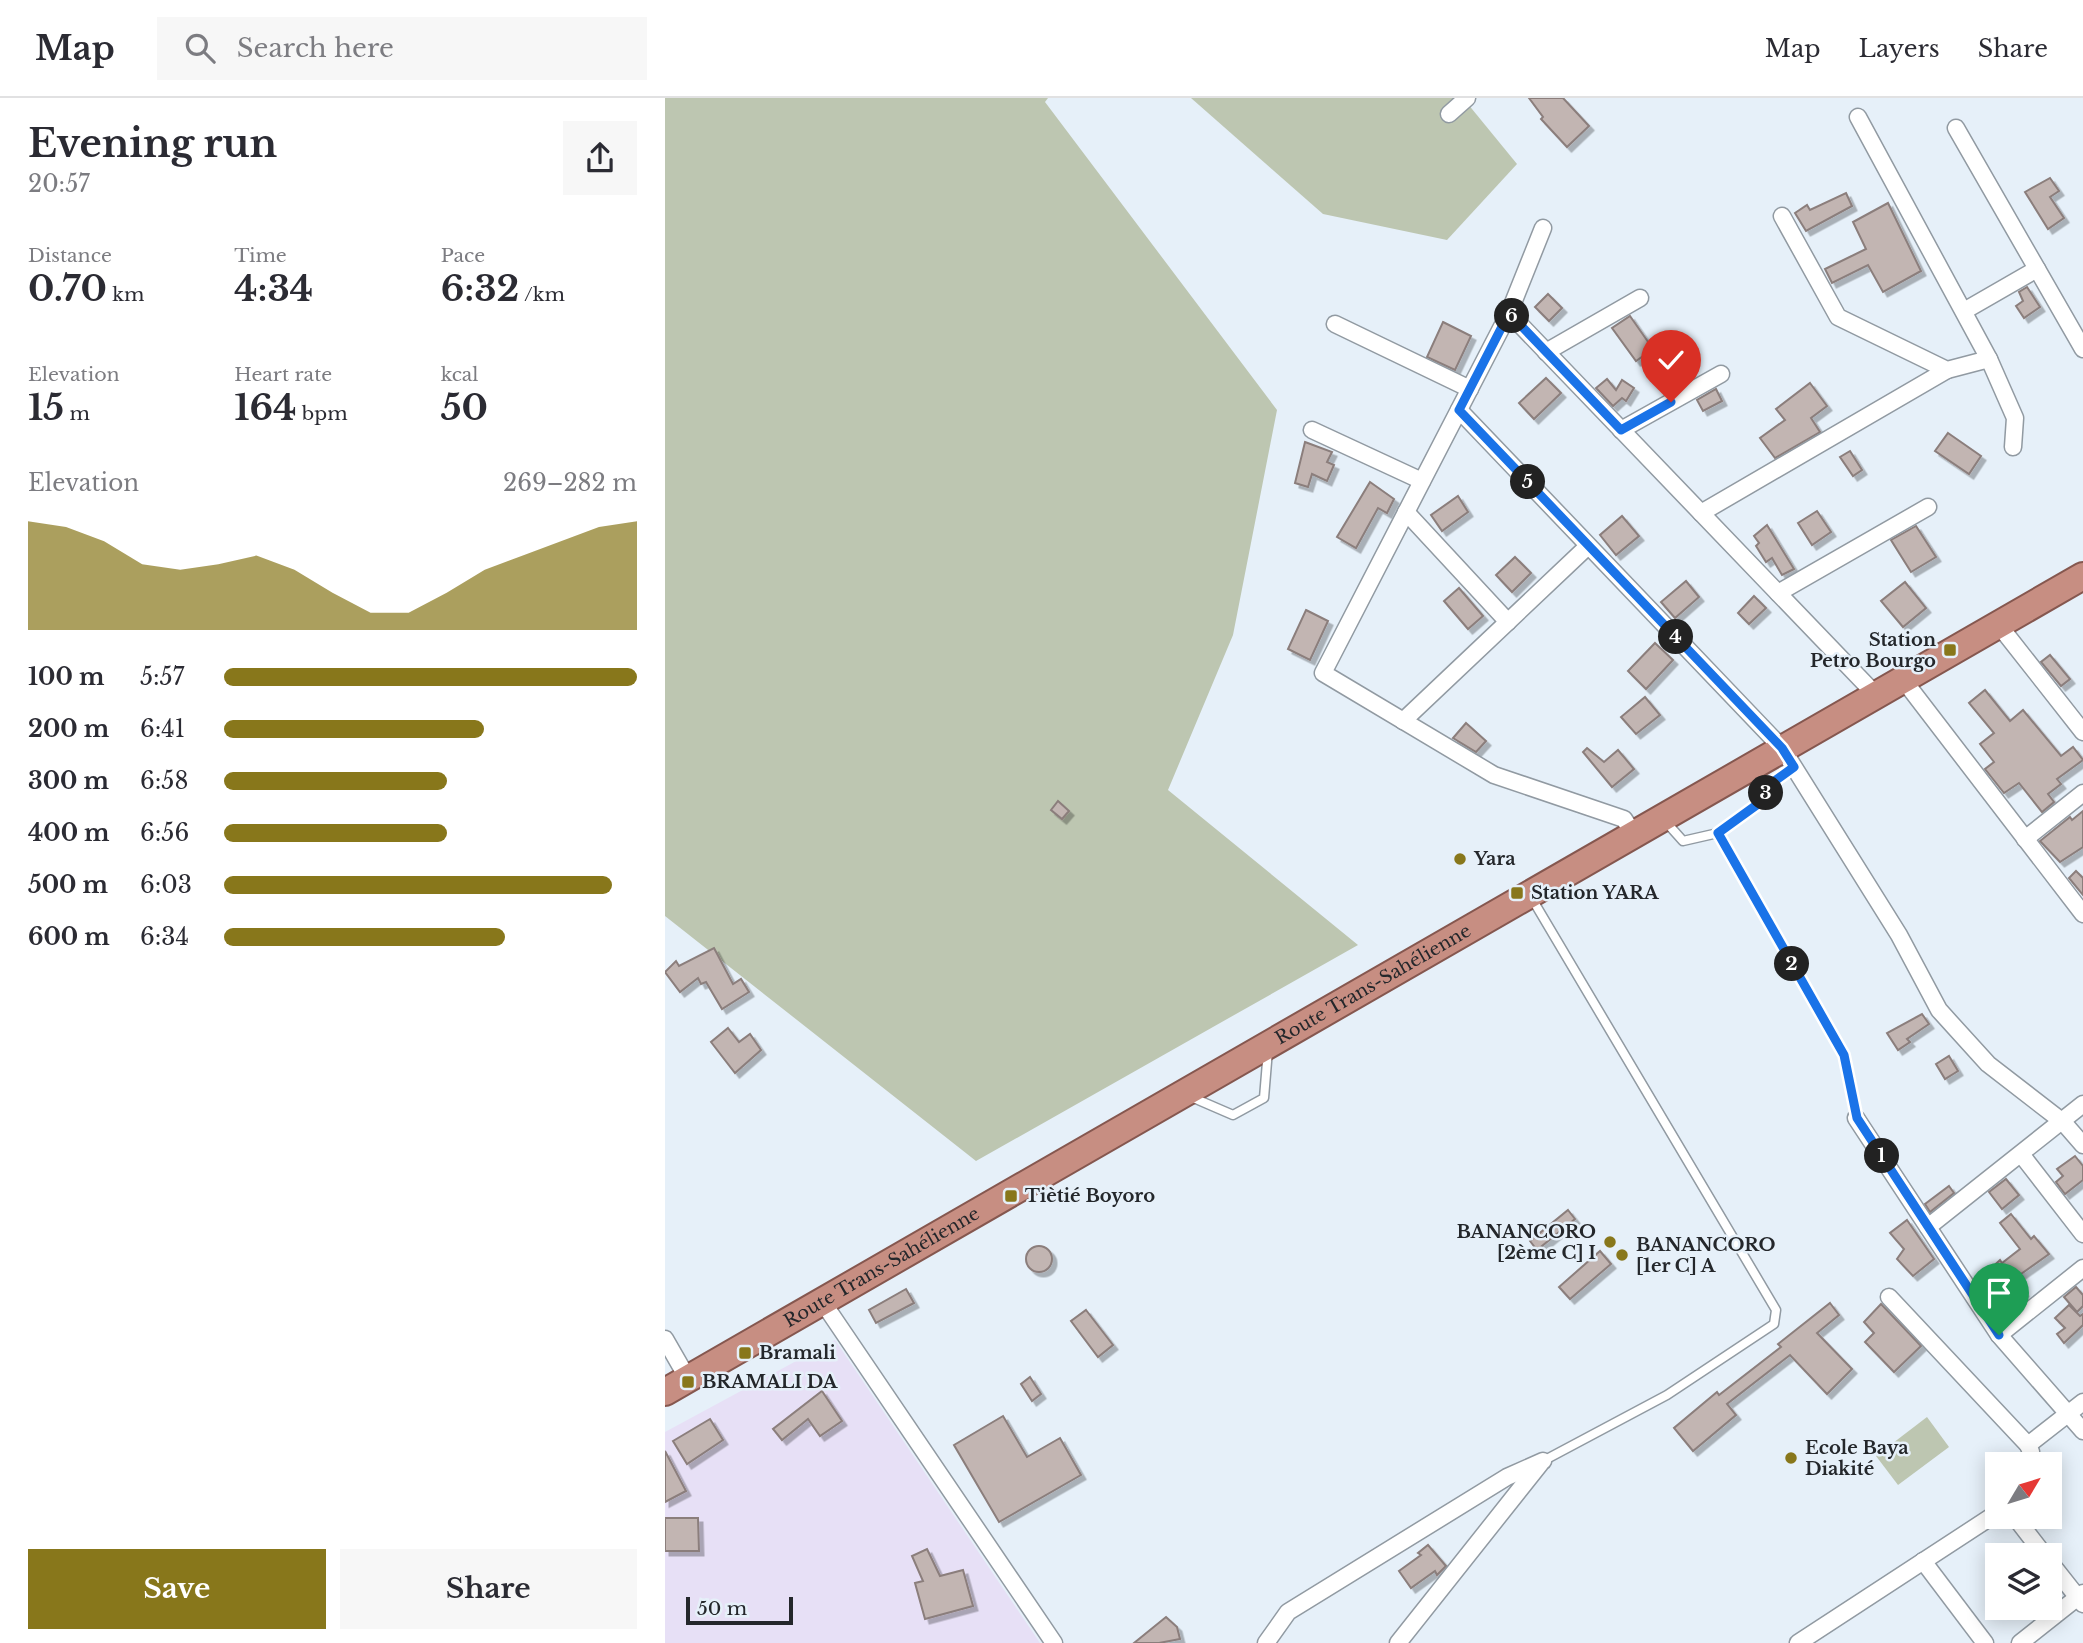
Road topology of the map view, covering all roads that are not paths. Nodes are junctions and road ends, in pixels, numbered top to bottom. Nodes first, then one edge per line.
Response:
1 (1467, 98) edge
2 (1449, 114) dead end
3 (1858, 117) dead end
4 (1955, 128) dead end
5 (1782, 216) dead end
6 (1543, 228) dead end
7 (2037, 269) junction
8 (1640, 298) dead end
9 (1964, 311) junction
10 (1509, 313) junction
11 (1335, 324) dead end
12 (2083, 349) edge
13 (1546, 352) junction
14 (1989, 359) junction
15 (1947, 370) junction
16 (1721, 374) dead end
17 (1470, 389) junction
18 (1459, 410) junction
19 (1312, 430) dead end
20 (1621, 430) junction
21 (2013, 447) dead end
22 (1422, 481) junction
23 (1928, 508) dead end
24 (1406, 512) junction
25 (1701, 513) junction
26 (1588, 546) junction
27 (2083, 576) edge
28 (1778, 593) junction
29 (1508, 622) junction
30 (1998, 624) junction
31 (1902, 678) junction
32 (1875, 694) junction
33 (1403, 721) junction
34 (2083, 732) edge
35 (1788, 757) junction
36 (2083, 793) edge
37 (1662, 817) junction
38 (1633, 833) junction
39 (1718, 833) junction
40 (2025, 839) junction
41 (1529, 894) junction
42 (2083, 914) edge
43 (1268, 1044) junction
44 (1183, 1093) junction
45 (2083, 1104) edge
46 (1857, 1118) joint
47 (2063, 1122) junction
48 (2083, 1145) edge
49 (2021, 1154) junction
50 (1928, 1227) junction
51 (2083, 1234) edge
52 (2083, 1268) edge
53 (1889, 1297) dead end
54 (822, 1301) junction
55 (1999, 1335) junction
56 (665, 1339) edge
57 (688, 1379) junction
58 (665, 1392) edge
59 (2083, 1402) edge
60 (2069, 1413) junction
61 (2083, 1431) edge
62 (2028, 1445) junction
63 (2031, 1452) edge
64 (1543, 1461) junction
65 (1985, 1521) edge
66 (1923, 1561) junction
67 (2062, 1576) edge
68 (2081, 1598) edge
69 (1818, 1630) junction
70 (1976, 1640) edge
71 (1054, 1643) edge
72 (1266, 1643) edge
73 (1398, 1643) edge
74 (1798, 1643) edge
75 (1829, 1643) edge
76 (2020, 1643) edge

1 - 2 street
3 - 9 street
4 - 7 street
5 - 15 street
6 - 10 street
7 - 9 street
7 - 12 street
8 - 13 street
9 - 14 street
10 - 13 street
10 - 17 street
11 - 17 street
13 - 20 street
14 - 15 street
14 - 21 street
15 - 25 street
16 - 20 street
17 - 18 street
18 - 22 street
18 - 26 street
19 - 22 street
20 - 25 street
22 - 24 street
23 - 28 street
24 - 29 street
24 - 33 street
25 - 28 street
26 - 29 street
26 - 35 street
27 - 30 highway, Route Trans-Sahélienne
28 - 32 street
29 - 33 street
30 - 31 highway, Route Trans-Sahélienne
30 - 34 street
31 - 32 highway, Route Trans-Sahélienne
31 - 40 street
32 - 35 highway, Route Trans-Sahélienne
33 - 38 street
35 - 37 highway, Route Trans-Sahélienne
35 - 39 lane
35 - 47 street
36 - 40 street
37 - 38 highway, Route Trans-Sahélienne
37 - 39 lane
38 - 41 highway, Route Trans-Sahélienne
39 - 46 lane
40 - 42 street
41 - 43 highway, Route Trans-Sahélienne
41 - 64 lane
43 - 44 highway, Route Trans-Sahélienne
43 - 44 lane
44 - 54 highway, Route Trans-Sahélienne
45 - 47 street
46 - 50 street
47 - 48 street
47 - 49 street
49 - 50 street
49 - 51 street
50 - 55 street
52 - 55 street
53 - 62 street
54 - 57 highway, Route Trans-Sahélienne
54 - 71 street
55 - 60 street
56 - 57 street
57 - 58 highway, Route Trans-Sahélienne
59 - 60 street
60 - 61 street
60 - 62 street
62 - 63 street
64 - 72 street
64 - 73 street
65 - 66 street
66 - 69 street
66 - 70 street
67 - 68 street
68 - 76 street
69 - 74 street
69 - 75 street

